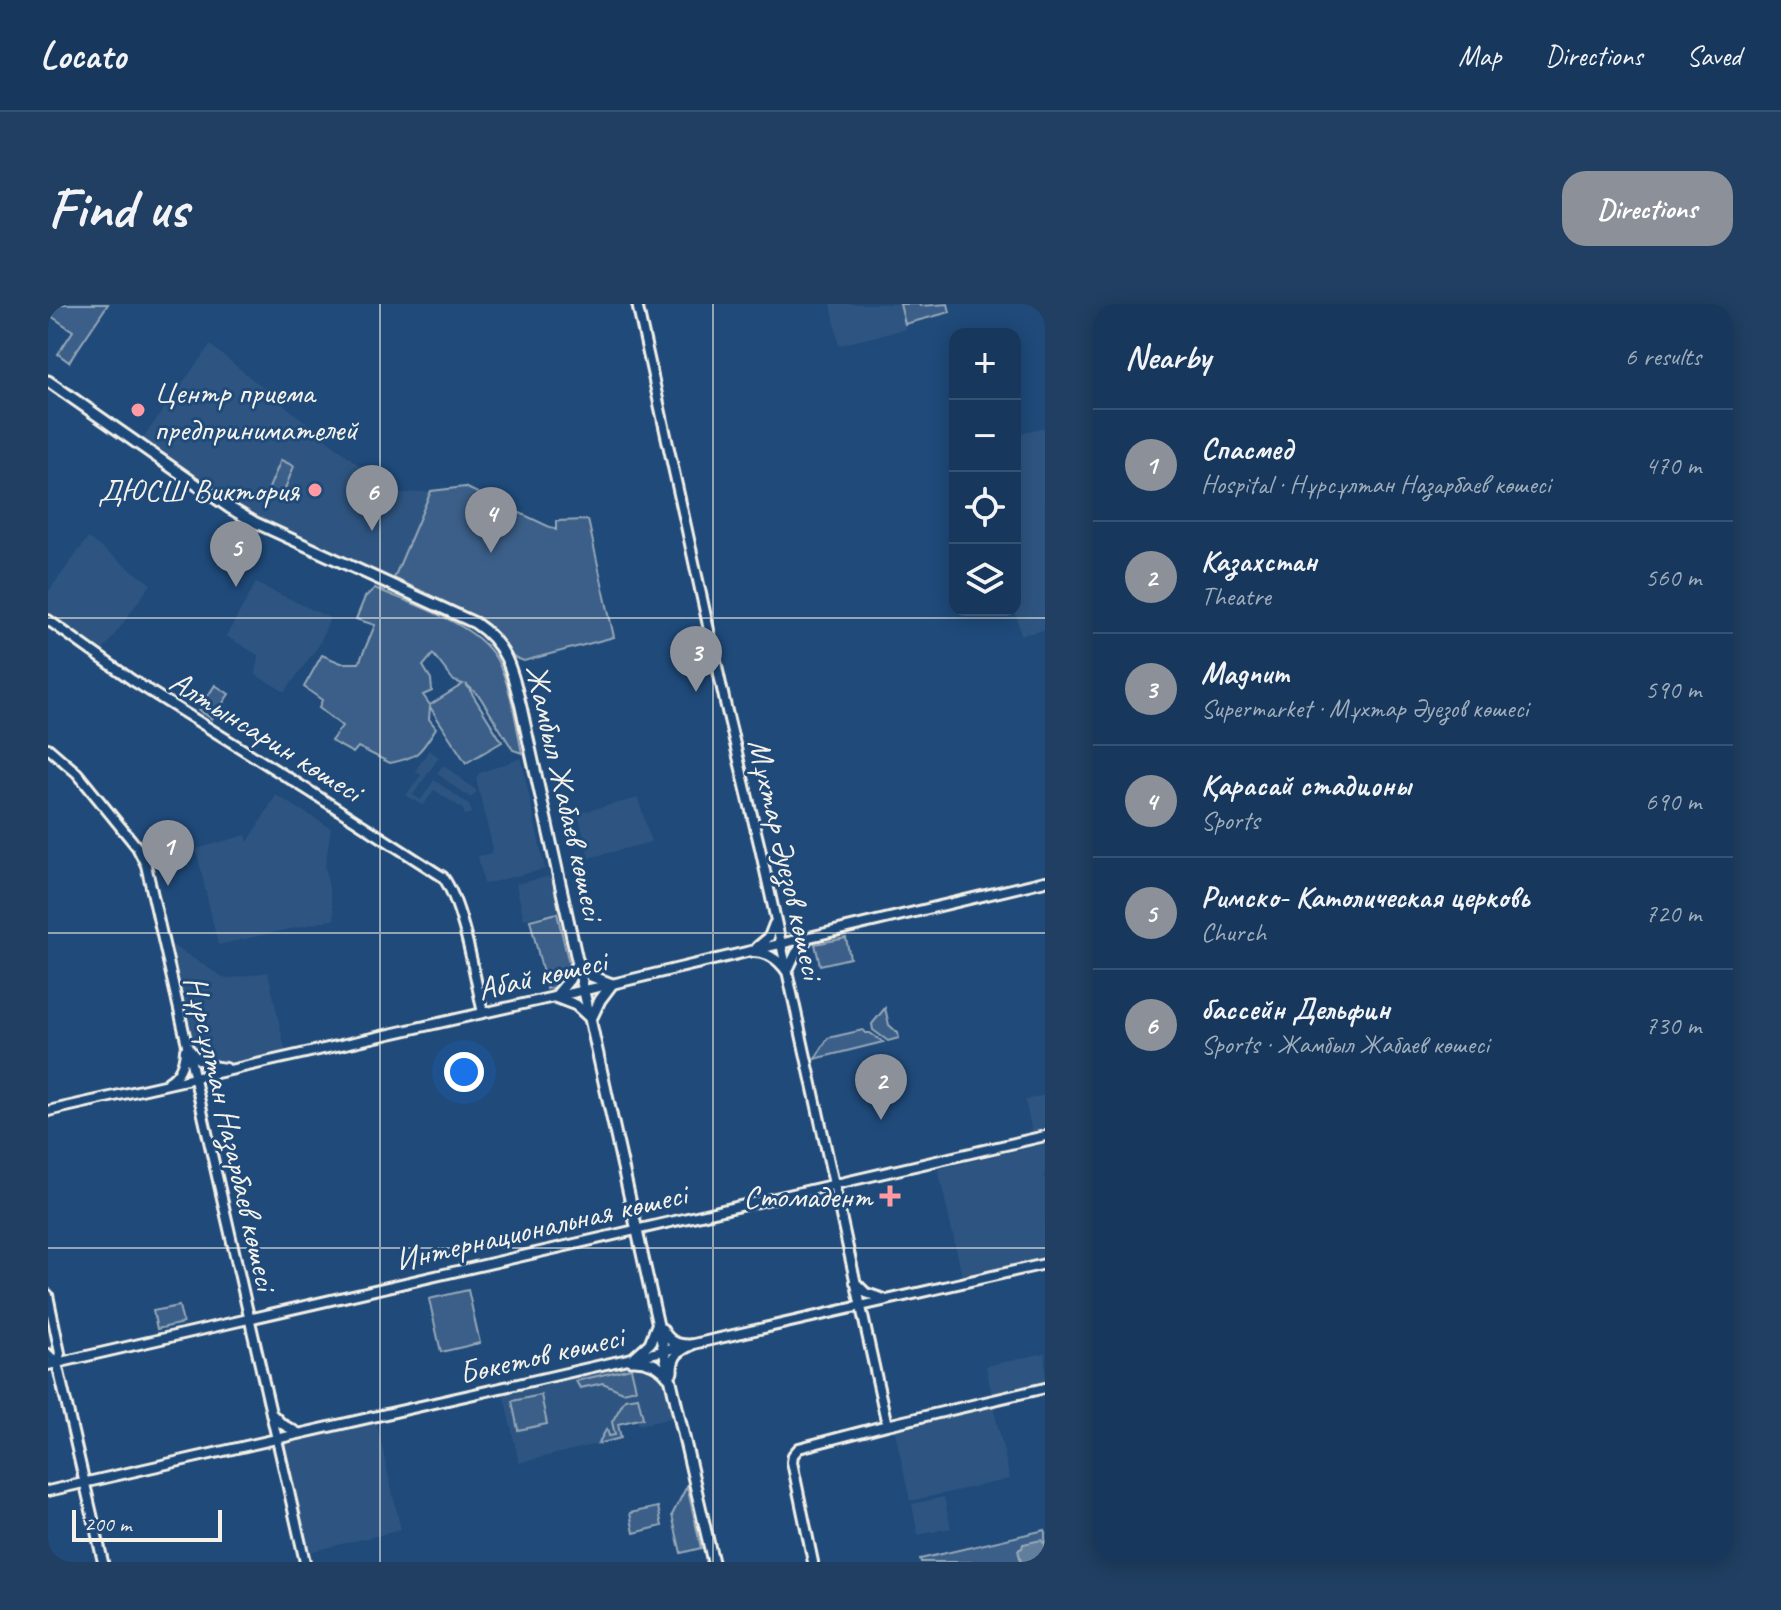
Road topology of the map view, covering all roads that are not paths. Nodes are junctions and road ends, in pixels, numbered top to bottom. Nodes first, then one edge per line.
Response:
1 (637, 304) edge
2 (48, 381) edge
3 (48, 620) edge
4 (48, 748) edge
5 (1045, 881) edge
6 (775, 919) junction
7 (810, 936) junction
8 (781, 943) junction
9 (748, 951) junction
10 (576, 956) junction
11 (787, 972) junction
12 (612, 984) junction
13 (585, 990) junction
14 (555, 997) junction
15 (483, 1013) junction
16 (592, 1023) junction
17 (185, 1037) junction
18 (235, 1068) junction
19 (194, 1078) junction
20 (160, 1086) junction
21 (48, 1111) edge
22 (1045, 1136) edge
23 (833, 1185) junction
24 (637, 1231) junction
25 (1045, 1264) edge
26 (853, 1277) junction
27 (48, 1295) edge
28 (890, 1300) junction
29 (860, 1306) junction
30 (249, 1318) junction
31 (657, 1321) junction
32 (691, 1345) junction
33 (665, 1351) junction
34 (48, 1354) edge
35 (631, 1360) junction
36 (52, 1364) edge
37 (672, 1383) junction
38 (1045, 1388) edge
39 (270, 1410) junction
40 (887, 1425) junction
41 (311, 1431) junction
42 (276, 1439) junction
43 (84, 1483) junction
44 (48, 1491) edge
45 (103, 1562) edge
46 (305, 1562) edge
47 (713, 1562) edge
48 (813, 1562) edge

1 - 6 street, Мұхтар Әуезов көшесі
2 - 10 main road, Жамбыл Жабаев көшесі
3 - 15 street, Алтынсарин көшесі
4 - 17 street, Нұрсұлтан Назарбаев көшесі
5 - 7 street, Абай көшесі
6 - 8 street, Мұхтар Әуезов көшесі
6 - 9 street
7 - 8 street, Абай көшесі
7 - 11 street
8 - 9 street, Абай көшесі
8 - 11 street, Мұхтар Әуезов көшесі
9 - 11 street
9 - 12 street, Абай көшесі
10 - 12 main road
10 - 13 main road, Жамбыл Жабаев көшесі
10 - 14 main road
11 - 23 street, Мұхтар Әуезов көшесі
12 - 13 street, Абай көшесі
12 - 16 main road
13 - 14 street, Абай көшесі
13 - 16 main road, Жамбыл Жабаев көшесі
14 - 15 street, Абай көшесі
14 - 16 main road
15 - 18 street, Абай көшесі
16 - 24 main road
17 - 18 street
17 - 19 street, Нұрсұлтан Назарбаев көшесі
17 - 20 street
18 - 19 street, Абай көшесі
19 - 20 street, Абай көшесі
19 - 30 street, Нұрсұлтан Назарбаев көшесі
20 - 21 street, Абай көшесі
22 - 23 street, Интернациональная көшесі
23 - 24 street, Интернациональная көшесі
23 - 26 street, Мұхтар Әуезов көшесі
24 - 30 street, Интернациональная көшесі
24 - 31 main road
25 - 28 street, Бөкетов көшесі
26 - 28 street
26 - 29 street, Мұхтар Әуезов көшесі
27 - 36 street
28 - 29 street, Бөкетов көшесі
29 - 32 street, Бөкетов көшесі
29 - 40 street, Мұхтар Әуезов көшесі
30 - 36 street, Интернациональная көшесі
30 - 39 street, Нұрсұлтан Назарбаев көшесі
31 - 32 main road
31 - 33 main road
31 - 35 main road
32 - 33 street, Бөкетов көшесі
32 - 37 main road
33 - 35 street, Бөкетов көшесі
33 - 37 main road
34 - 36 street
35 - 37 main road
35 - 41 street, Бөкетов көшесі
36 - 43 street
37 - 47 main road
38 - 40 street
39 - 41 street
39 - 42 street, Нұрсұлтан Назарбаев көшесі
40 - 48 street
41 - 42 street, Бөкетов көшесі
42 - 43 street, Бөкетов көшесі
42 - 46 street, Нұрсұлтан Назарбаев көшесі
43 - 44 street, Бөкетов көшесі
43 - 45 street

